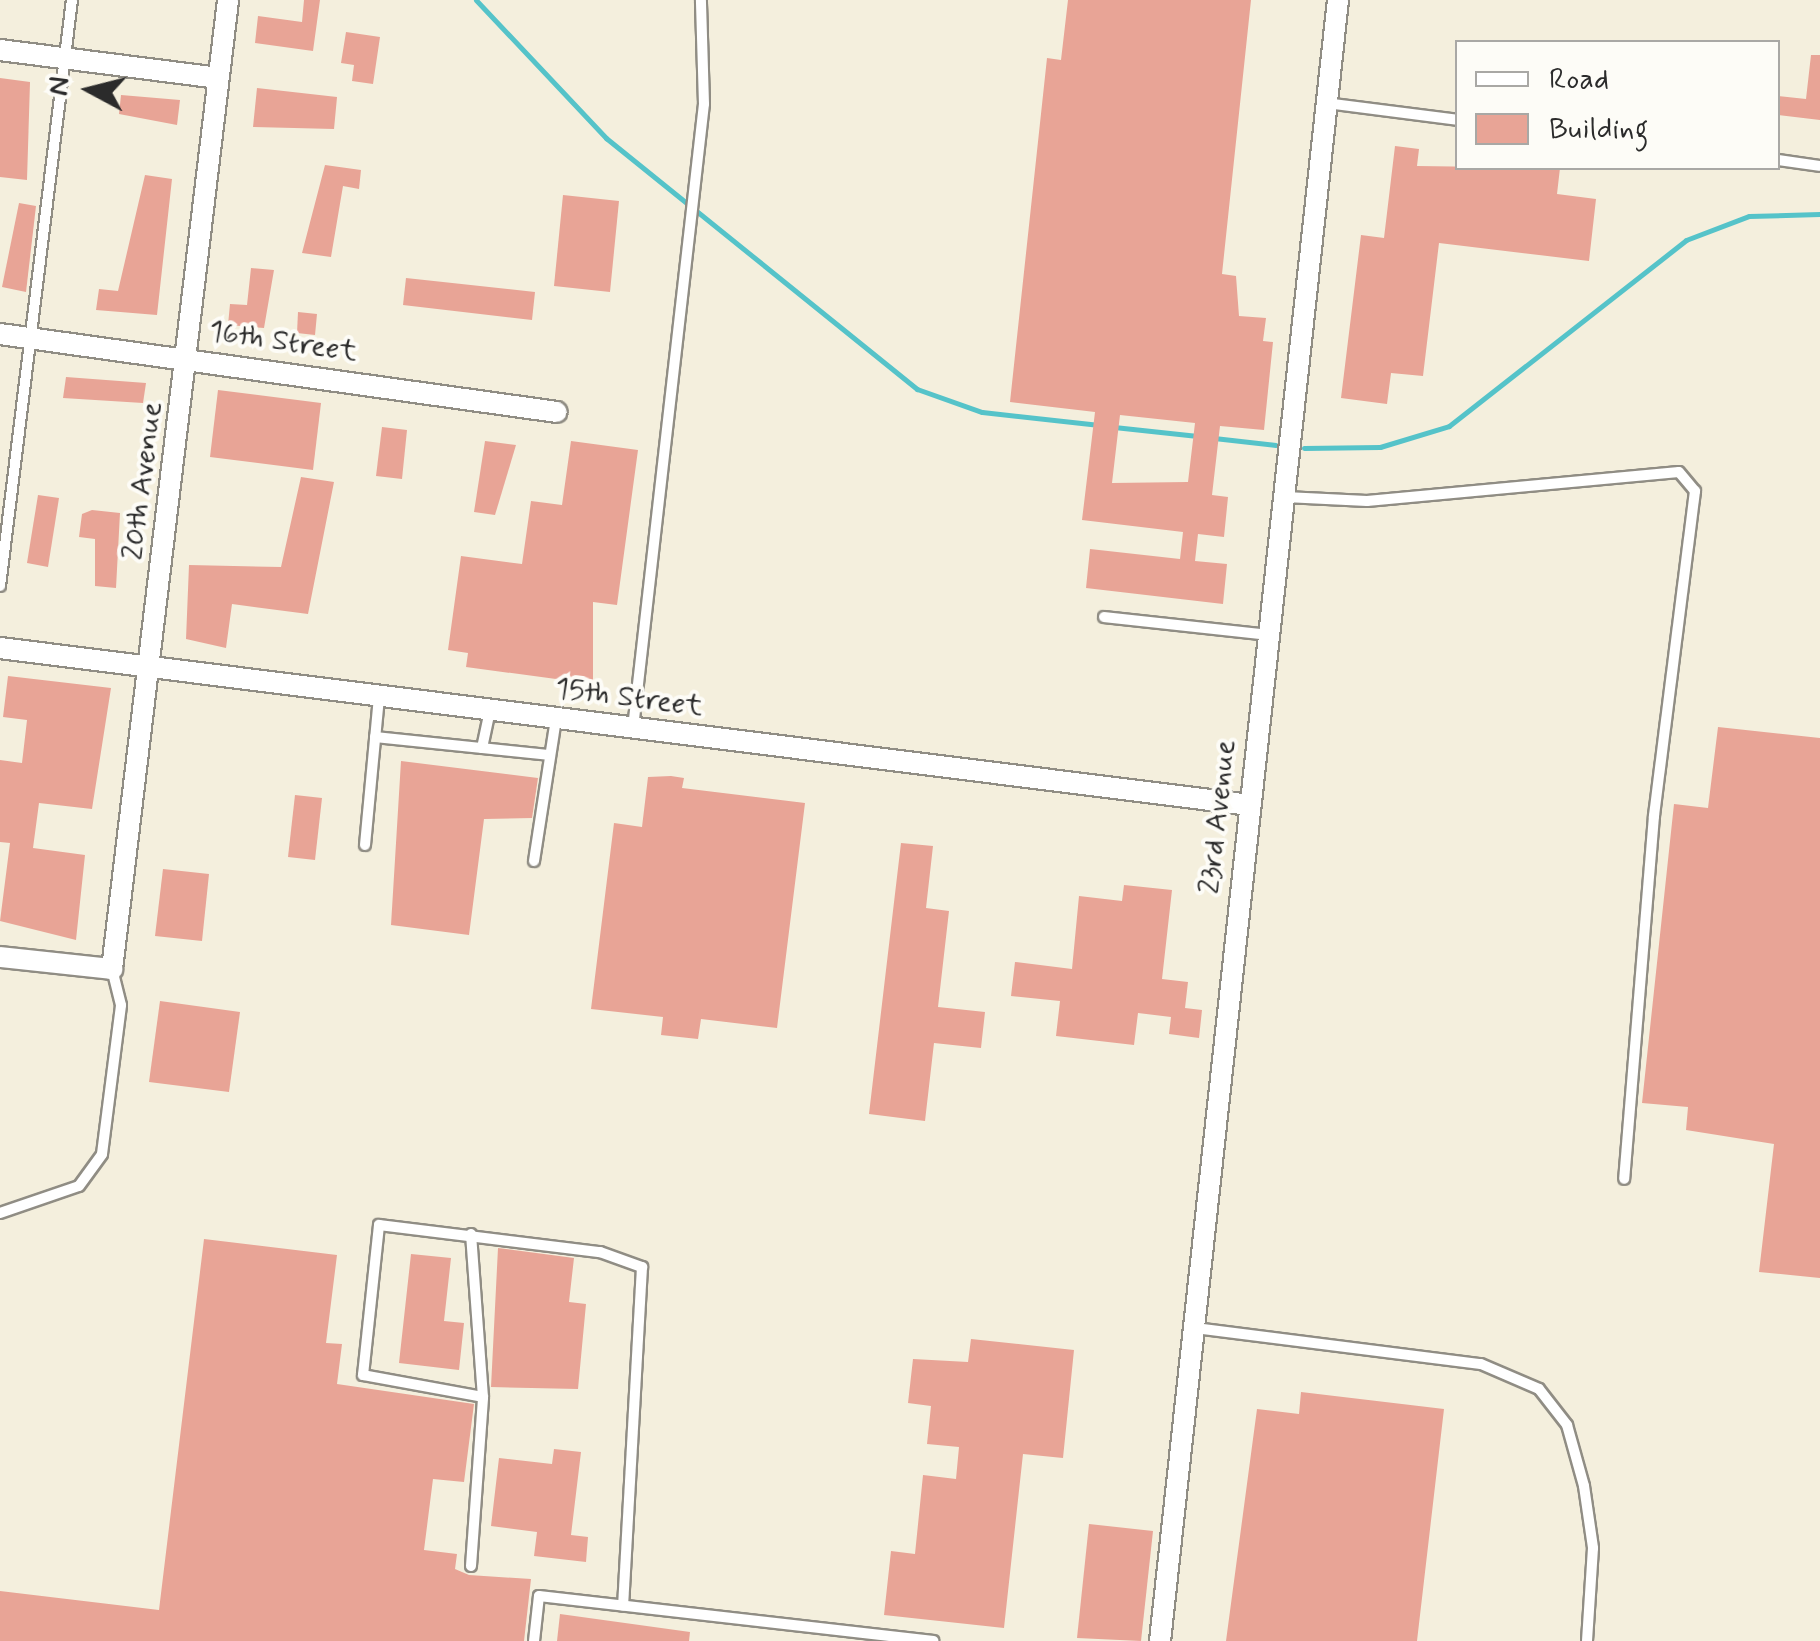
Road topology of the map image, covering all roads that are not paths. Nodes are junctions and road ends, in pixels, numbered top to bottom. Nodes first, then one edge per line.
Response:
1 (72, 0) edge
2 (228, 0) edge
3 (701, 0) edge
4 (1338, 0) edge
5 (0, 50) edge
6 (66, 58) junction
7 (218, 78) junction
8 (1326, 104) junction
9 (1455, 120) edge
10 (1780, 160) edge
11 (1820, 166) edge
12 (0, 334) edge
13 (32, 338) junction
14 (188, 358) junction
15 (558, 412) dead end
16 (1284, 496) junction
17 (0, 586) edge
18 (1104, 616) dead end
19 (1269, 635) junction
20 (0, 648) edge
21 (152, 668) junction
22 (378, 696) junction
23 (490, 711) junction
24 (556, 719) junction
25 (633, 730) junction
26 (375, 737) junction
27 (482, 748) junction
28 (548, 755) junction
29 (1250, 805) junction
30 (365, 844) dead end
31 (534, 862) dead end
32 (0, 956) edge
33 (112, 969) junction
34 (1624, 1179) dead end
35 (0, 1213) edge
36 (471, 1234) junction
37 (1196, 1328) junction
38 (483, 1397) junction
39 (471, 1566) dead end
40 (623, 1605) junction
41 (534, 1641) edge
42 (933, 1641) edge
43 (1160, 1641) edge
44 (1587, 1641) edge

1 - 6 lane
2 - 7 street, 20th Avenue
3 - 25 lane
4 - 8 street, 23rd Avenue
5 - 6 street
6 - 7 street
6 - 13 lane
7 - 14 street, 20th Avenue
8 - 9 lane
8 - 16 street, 23rd Avenue
10 - 11 lane
12 - 13 street, 16th Street
13 - 14 street, 16th Street
13 - 17 lane
14 - 15 street, 16th Street
14 - 21 street, 20th Avenue
16 - 19 street, 23rd Avenue
16 - 34 lane
18 - 19 lane
19 - 29 street, 23rd Avenue
20 - 21 street, 15th Street
21 - 22 street, 15th Street
21 - 33 street, 20th Avenue
22 - 23 street, 15th Street
22 - 26 lane
23 - 24 street, 15th Street
23 - 27 lane
24 - 25 street, 15th Street
24 - 28 lane
25 - 29 street, 15th Street
26 - 27 lane
26 - 30 lane
27 - 28 lane
28 - 31 lane
29 - 37 street, 23rd Avenue
32 - 33 street
33 - 35 lane
36 - 38 lane
36 - 38 lane
36 - 40 lane
37 - 43 street, 23rd Avenue
37 - 44 lane
38 - 39 lane
40 - 41 lane
40 - 42 lane

